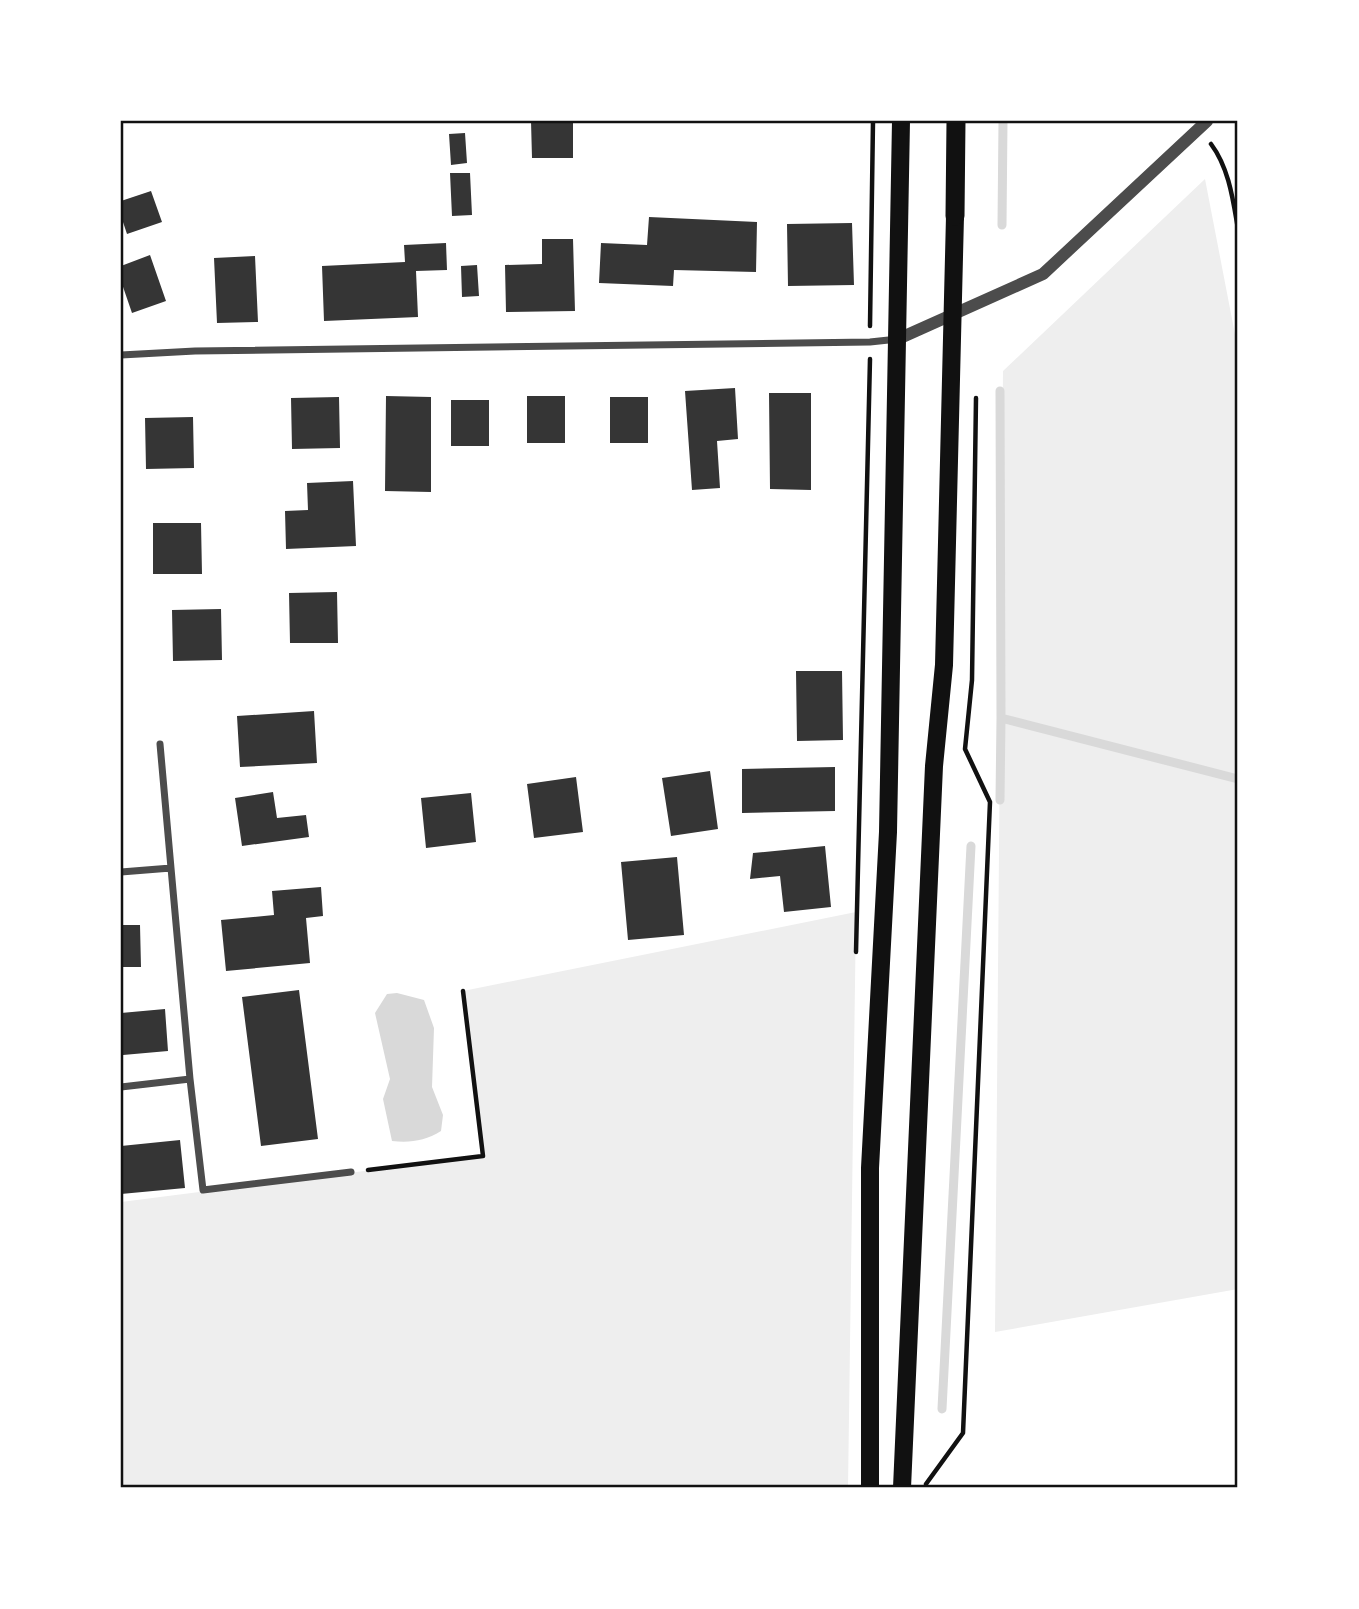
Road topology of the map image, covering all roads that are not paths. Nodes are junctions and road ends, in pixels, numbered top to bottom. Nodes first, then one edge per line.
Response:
1 (901, 121) edge
2 (956, 121) edge
3 (1202, 125) edge
4 (955, 216) joint
5 (953, 316) junction
6 (898, 339) junction
7 (121, 355) edge
8 (160, 744) dead end
9 (171, 868) junction
10 (121, 872) edge
11 (190, 1079) junction
12 (121, 1087) edge
13 (351, 1172) road end
14 (870, 1488) edge
15 (902, 1488) edge

1 - 6 main road
2 - 4 highway
3 - 5 street
4 - 5 main road
5 - 6 street
5 - 15 main road
6 - 7 street
6 - 14 main road
8 - 9 street
9 - 10 street
9 - 11 street
11 - 12 street
11 - 13 street

